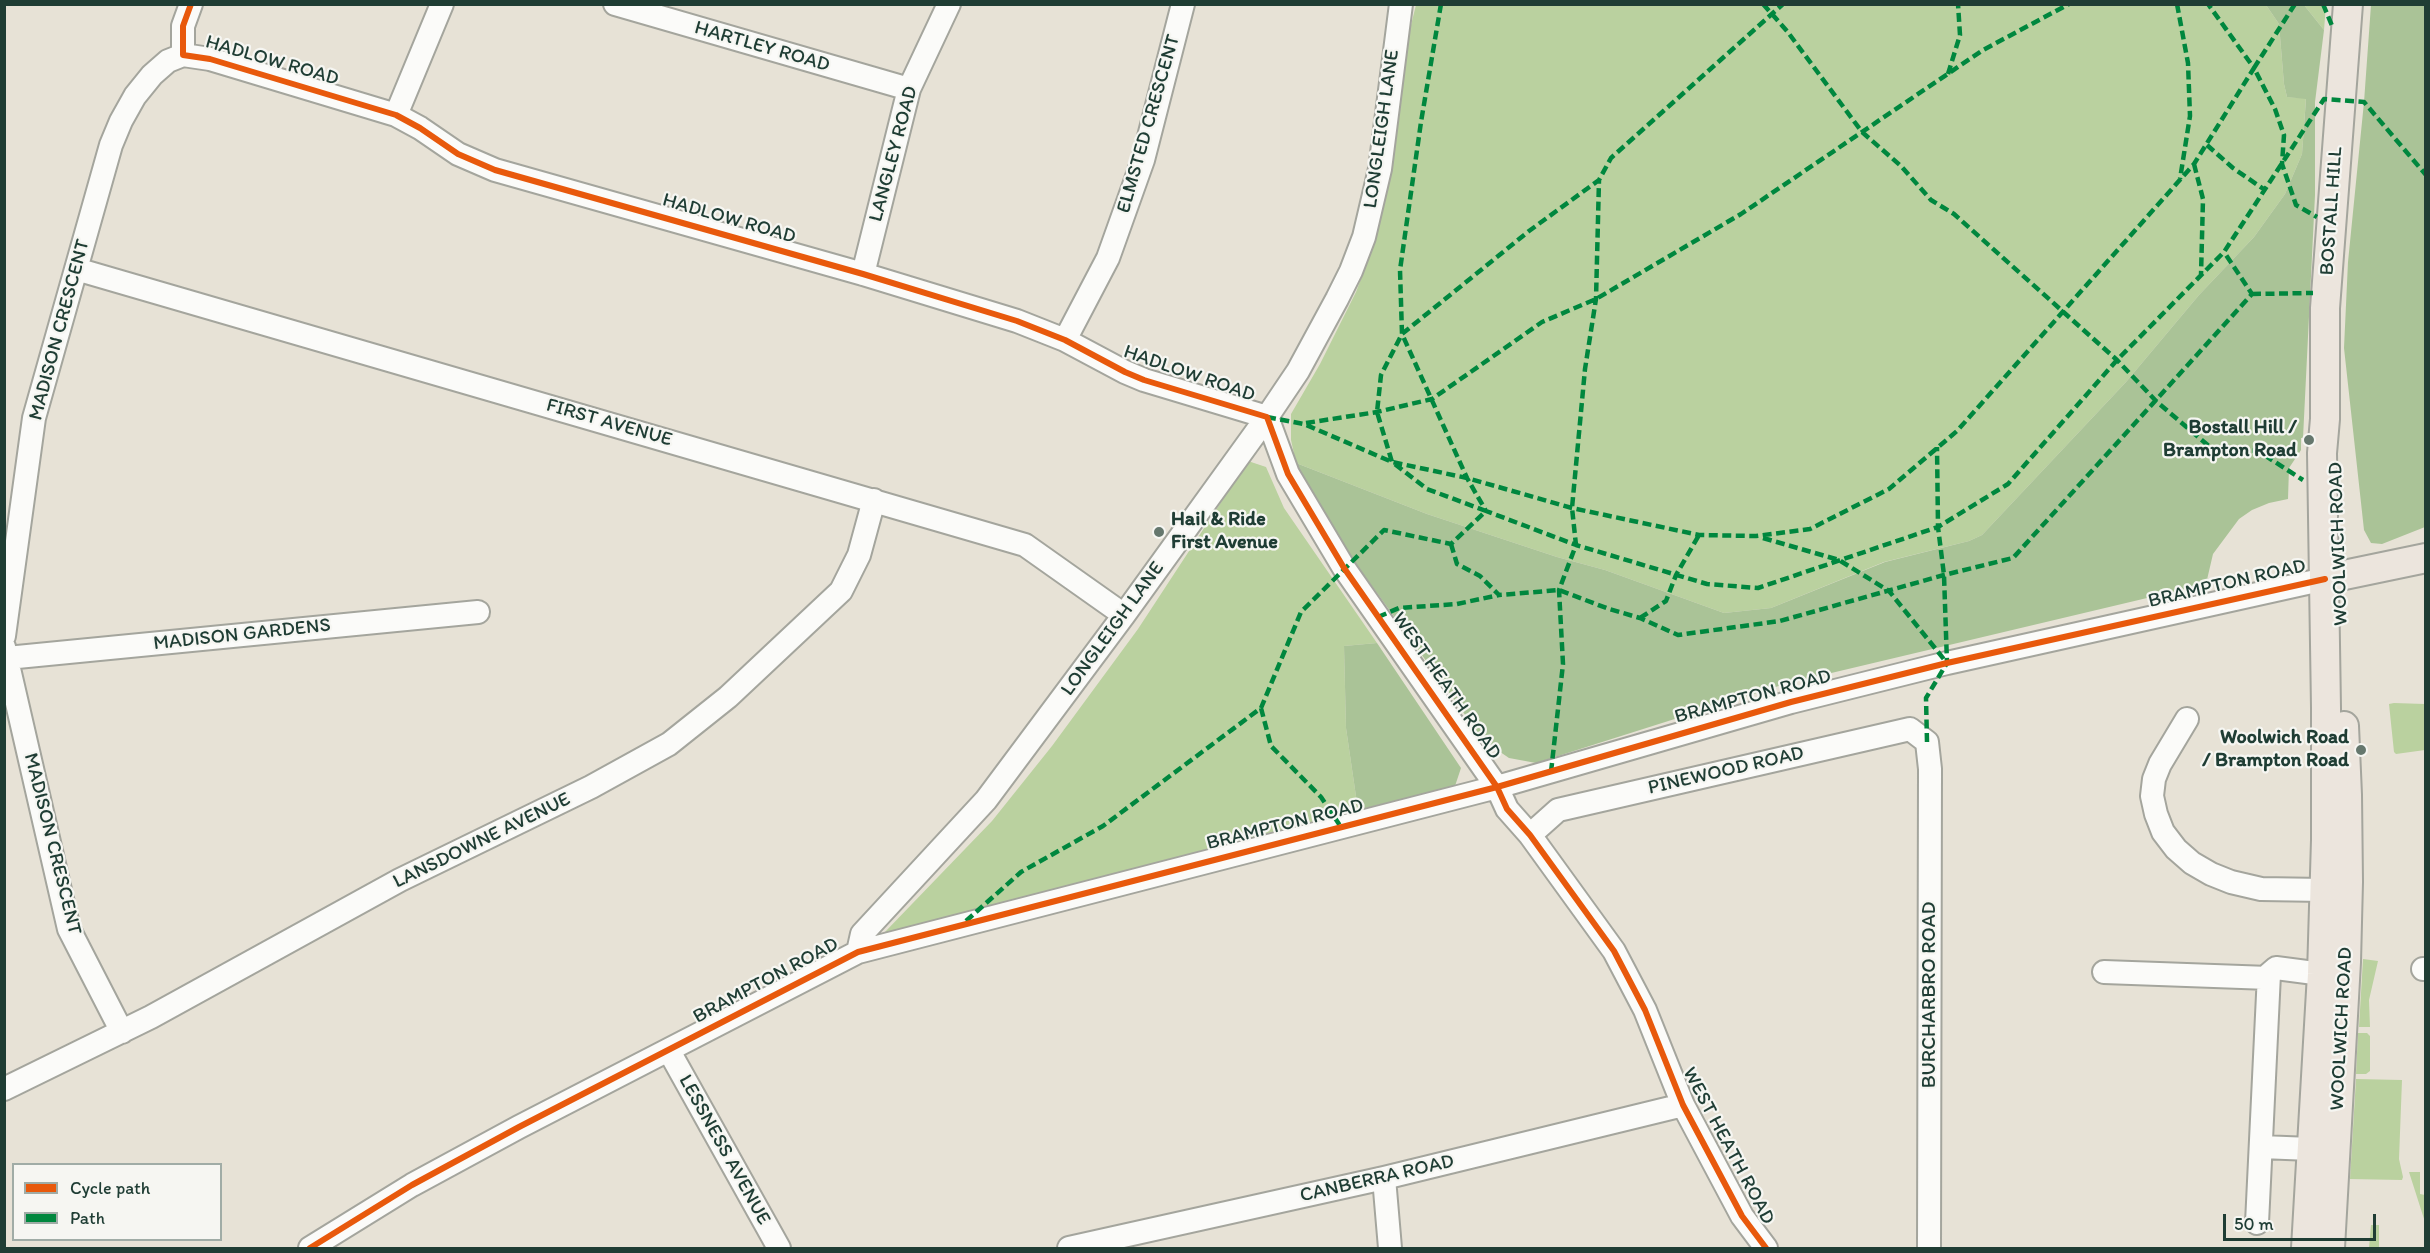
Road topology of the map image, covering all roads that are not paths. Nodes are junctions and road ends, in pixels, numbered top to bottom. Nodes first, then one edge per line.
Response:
1 (191, 4) edge
2 (442, 4) edge
3 (615, 4) edge
4 (950, 4) edge
5 (1183, 4) edge
6 (1401, 4) edge
7 (2348, 4) edge
8 (183, 55) junction
9 (909, 89) junction
10 (396, 115) junction
11 (76, 269) junction
12 (863, 274) junction
13 (1065, 340) junction
14 (1268, 417) junction
15 (2325, 419) joint
16 (874, 500) junction
17 (2426, 558) edge
18 (2333, 577) junction
19 (478, 612) dead end
20 (1124, 615) junction
21 (5, 647) edge
22 (2187, 719) dead end
23 (1927, 742) joint
24 (1497, 787) junction
25 (1530, 835) junction
26 (2324, 890) junction
27 (858, 952) junction
28 (2104, 972) dead end
29 (2322, 974) junction
30 (2269, 978) junction
31 (122, 1032) junction
32 (669, 1051) junction
33 (4, 1089) edge
34 (1683, 1105) junction
35 (2261, 1147) junction
36 (2311, 1149) junction
37 (1384, 1178) junction
38 (2257, 1223) dead end
39 (313, 1248) edge
40 (779, 1248) edge
41 (1069, 1248) edge
42 (1390, 1248) edge
43 (1766, 1248) edge
44 (1929, 1248) edge
45 (2306, 1248) edge
46 (2330, 1248) edge

1 - 8 street
2 - 10 street
3 - 9 street, HARTLEY ROAD
4 - 9 street, LANGLEY ROAD
5 - 13 street, ELMSTED CRESCENT
6 - 14 street, LONGLEIGH LANE
7 - 15 main road, BOSTALL HILL
8 - 10 street, HADLOW ROAD
8 - 11 street, MADISON CRESCENT
9 - 12 street, LANGLEY ROAD
10 - 12 street, HADLOW ROAD
11 - 16 street, FIRST AVENUE
11 - 21 street, MADISON CRESCENT
12 - 13 street, HADLOW ROAD
13 - 14 street, HADLOW ROAD
14 - 20 street, LONGLEIGH LANE
14 - 24 street, WEST HEATH ROAD
15 - 18 main road, WOOLWICH ROAD
16 - 20 street, FIRST AVENUE
16 - 31 street, LANSDOWNE AVENUE
17 - 18 main road
18 - 24 street, BRAMPTON ROAD
18 - 26 main road, WOOLWICH ROAD
18 - 46 main road, WOOLWICH ROAD
19 - 21 street, MADISON GARDENS
20 - 27 street, LONGLEIGH LANE
21 - 31 street, MADISON CRESCENT
22 - 26 street
23 - 25 street, PINEWOOD ROAD
23 - 44 street, BURCHARBRO ROAD
24 - 25 street, WEST HEATH ROAD
24 - 27 street, BRAMPTON ROAD
25 - 34 street, WEST HEATH ROAD
26 - 29 main road, WOOLWICH ROAD
27 - 32 street, BRAMPTON ROAD
28 - 30 street
29 - 30 street
29 - 36 main road, WOOLWICH ROAD
30 - 35 street
31 - 33 street, LANSDOWNE AVENUE
32 - 39 street, BRAMPTON ROAD
32 - 40 street, LESSNESS AVENUE
34 - 37 street, CANBERRA ROAD
34 - 43 street, WEST HEATH ROAD
35 - 36 street
35 - 38 street
36 - 45 main road, WOOLWICH ROAD
37 - 41 street, CANBERRA ROAD
37 - 42 street

